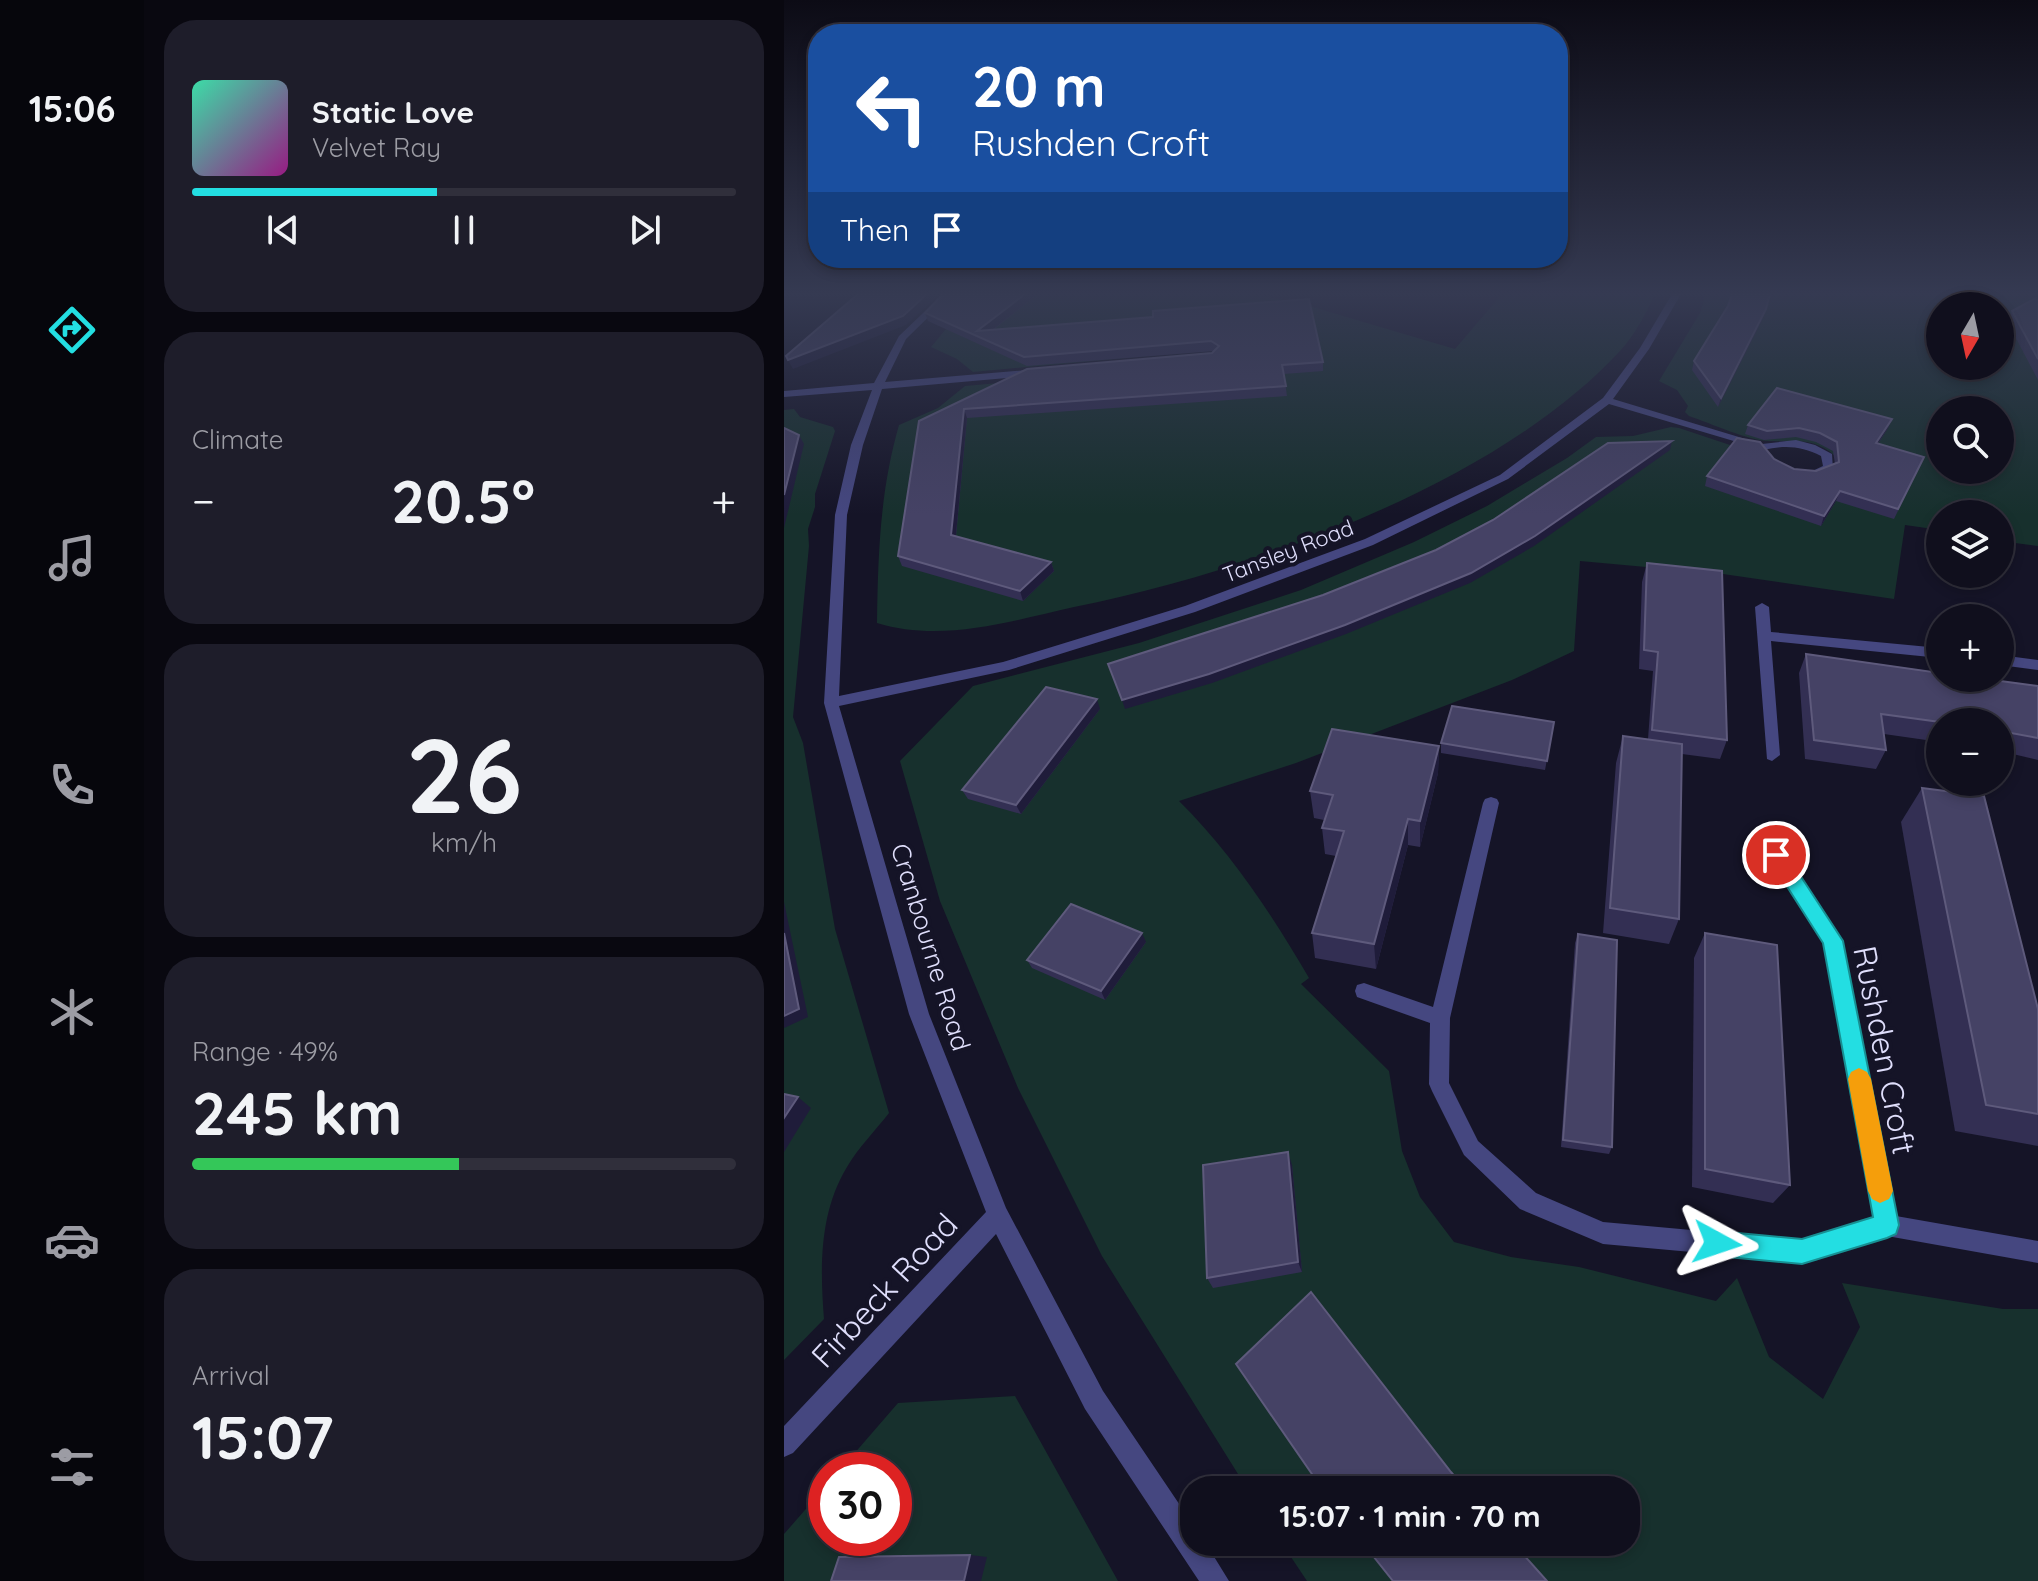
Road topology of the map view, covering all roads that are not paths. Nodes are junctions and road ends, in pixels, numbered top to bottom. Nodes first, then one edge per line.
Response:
1 (887, 368) edge
2 (1628, 368) edge
3 (1055, 370) edge
4 (878, 386) junction
5 (784, 394) edge
6 (1607, 400) junction
7 (1764, 447) junction
8 (1773, 462) edge
9 (1801, 474) edge
10 (1762, 607) dead end
11 (1765, 636) junction
12 (1926, 652) edge
13 (2014, 662) edge
14 (2038, 665) edge
15 (831, 703) junction
16 (1772, 755) dead end
17 (1491, 803) dead end
18 (1776, 855) dead end
19 (1364, 991) dead end
20 (1440, 1018) junction
21 (998, 1215) junction
22 (1887, 1225) junction
23 (2038, 1252) edge
24 (784, 1444) edge
25 (1215, 1581) edge

1 - 4 street, Cranbourne Road
2 - 6 street, Tansley Road
3 - 4 street
4 - 5 street
4 - 15 street, Cranbourne Road
6 - 7 street
6 - 15 street, Tansley Road
7 - 8 street
7 - 9 street
10 - 11 street
11 - 12 street
11 - 16 street
13 - 14 street
15 - 21 street, Cranbourne Road
17 - 20 street
18 - 22 street, Rushden Croft
19 - 20 street
20 - 22 street
21 - 24 street, Firbeck Road
21 - 25 street, Cranbourne Road
22 - 23 street

